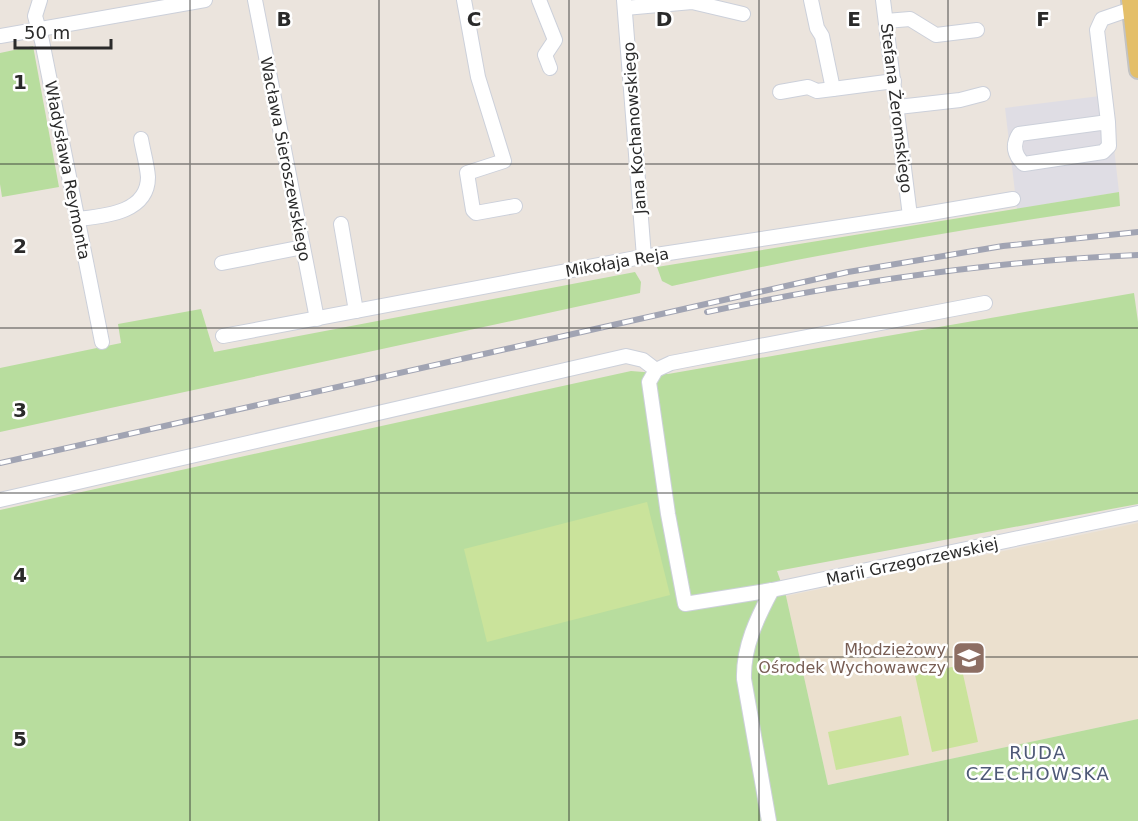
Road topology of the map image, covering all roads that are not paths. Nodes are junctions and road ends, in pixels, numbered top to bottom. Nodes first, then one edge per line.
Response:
1 (40, 0) edge
2 (205, 0) edge
3 (255, 0) edge
4 (464, 0) edge
5 (538, 0) edge
6 (811, 0) edge
7 (883, 0) edge
8 (625, 4) edge
9 (1130, 5) edge
10 (743, 15) dead end
11 (886, 21) junction
12 (39, 29) junction
13 (977, 30) dead end
14 (0, 36) edge
15 (550, 68) dead end
16 (1138, 70) edge
17 (894, 81) junction
18 (833, 89) junction
19 (780, 92) dead end
20 (983, 94) dead end
21 (898, 107) junction
22 (1108, 122) junction
23 (141, 139) dead end
24 (1012, 199) dead end
25 (515, 206) dead end
26 (910, 216) junction
27 (78, 219) junction
28 (341, 224) dead end
29 (303, 247) junction
30 (644, 257) junction
31 (222, 263) dead end
32 (985, 303) dead end
33 (356, 311) junction
34 (317, 319) junction
35 (223, 336) dead end
36 (102, 342) dead end
37 (656, 370) junction
38 (0, 500) edge
39 (1138, 513) edge
40 (772, 590) junction
41 (769, 821) edge

1 - 12 street, Władysława Reymonta
2 - 12 street
3 - 29 street, Wacława Sieroszewskiego
4 - 25 street
5 - 15 street
6 - 18 street
7 - 11 street, Stefana Żeromskiego
8 - 10 street
8 - 30 street, Jana Kochanowskiego
9 - 16 main road
9 - 22 street
11 - 13 street
11 - 17 street, Stefana Żeromskiego
12 - 14 street
12 - 27 street, Władysława Reymonta
17 - 18 street
17 - 21 street, Stefana Żeromskiego
18 - 19 street
20 - 21 street
21 - 26 street, Stefana Żeromskiego
22 - 22 street
23 - 27 street
24 - 26 street, Mikołaja Reja
26 - 30 street, Mikołaja Reja
27 - 36 street, Władysława Reymonta
28 - 33 street
29 - 31 street
29 - 34 street, Wacława Sieroszewskiego
30 - 33 street, Mikołaja Reja
32 - 37 street
33 - 34 street, Mikołaja Reja
34 - 35 street, Mikołaja Reja
37 - 38 street
37 - 40 street, Marii Grzegorzewskiej
39 - 40 street, Marii Grzegorzewskiej
40 - 41 street

